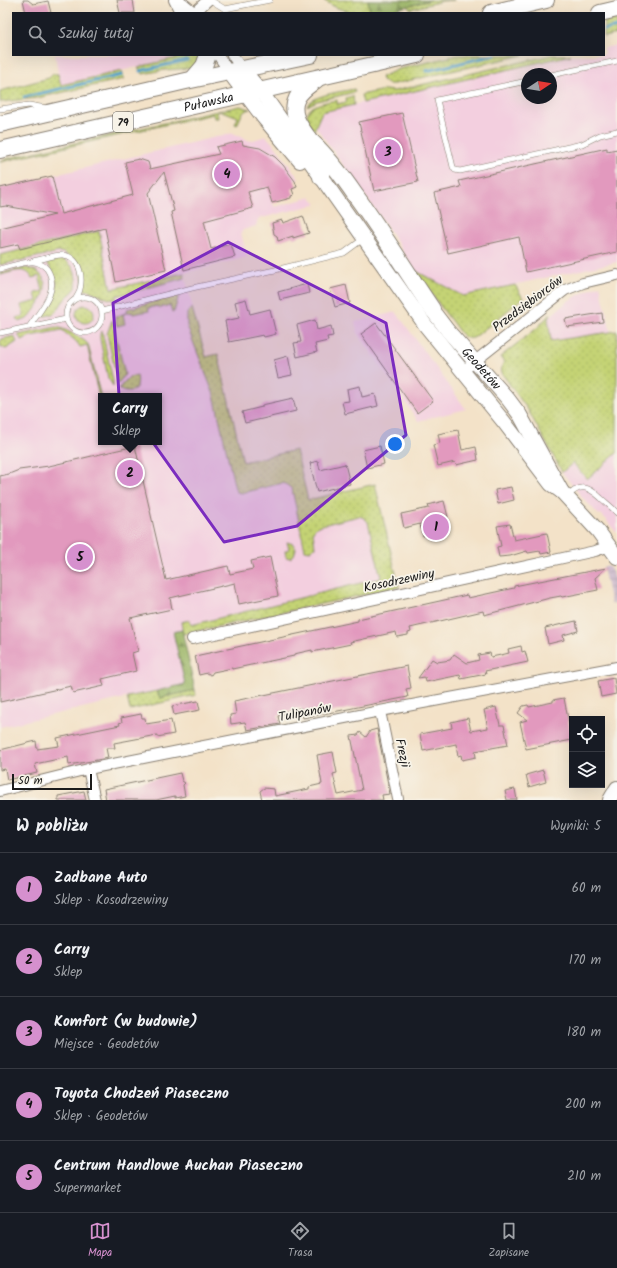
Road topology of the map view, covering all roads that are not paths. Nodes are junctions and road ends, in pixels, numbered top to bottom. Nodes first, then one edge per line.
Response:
1 (174, 0) edge
2 (208, 0) edge
3 (270, 0) edge
4 (546, 0) edge
5 (617, 9) edge
6 (183, 12) edge
7 (194, 12) edge
8 (196, 12) edge
9 (495, 12) edge
10 (604, 12) edge
11 (208, 56) edge
12 (219, 56) edge
13 (232, 56) edge
14 (305, 56) edge
15 (413, 56) edge
16 (617, 61) edge
17 (236, 71) junction
18 (557, 74) edge
19 (318, 78) junction
20 (193, 79) junction
21 (521, 81) edge
22 (253, 92) junction
23 (0, 109) edge
24 (59, 110) junction
25 (0, 124) edge
26 (617, 131) edge
27 (312, 142) junction
28 (0, 150) edge
29 (321, 177) junction
30 (365, 238) junction
31 (381, 261) junction
32 (32, 262) junction
33 (0, 269) edge
34 (617, 275) edge
35 (76, 299) junction
36 (432, 309) junction
37 (102, 311) junction
38 (66, 318) junction
39 (29, 327) junction
40 (0, 333) edge
41 (474, 362) junction
42 (463, 371) junction
43 (564, 494) junction
44 (617, 513) edge
45 (613, 551) edge
46 (192, 639) dead end
47 (617, 667) edge
48 (380, 711) junction
49 (88, 769) junction
50 (617, 788) edge
51 (0, 791) edge
52 (398, 799) edge
53 (94, 800) edge
54 (610, 800) edge

1 - 6 street
1 - 7 street
2 - 3 lane
2 - 8 street
4 - 9 main road
5 - 10 main road
11 - 20 main road
12 - 17 street
13 - 17 street
14 - 17 main road, Puławska / 79
15 - 19 main road, Puławska / 79
16 - 18 lane
17 - 20 main road, Puławska / 79
17 - 22 street, Geodetów
19 - 22 main road, Puławska / 79
19 - 27 main road
20 - 24 main road, Puławska / 79
21 - 26 lane
22 - 28 main road, Puławska / 79
22 - 29 street, Geodetów
23 - 24 lane
24 - 25 main road, Puławska / 79
27 - 29 main road
27 - 36 main road
29 - 30 street, Geodetów
30 - 31 street, Geodetów
30 - 37 lane
31 - 36 street, Geodetów
31 - 42 street, Geodetów
32 - 33 lane
32 - 35 lane
32 - 39 lane
34 - 41 street, Przedsiębiorców
35 - 37 lane
35 - 38 lane
36 - 41 street, Geodetów
37 - 38 lane
38 - 39 lane
39 - 40 lane
41 - 42 street, Przedsiębiorców
41 - 43 street, Geodetów
42 - 43 street, Geodetów
43 - 44 lane
43 - 45 street, Geodetów
45 - 46 street, Kosodrzewiny
47 - 48 street, Tulipanów
48 - 49 street, Tulipanów
48 - 52 street, Frezji
49 - 51 street, Tulipanów
49 - 53 street
50 - 54 street

